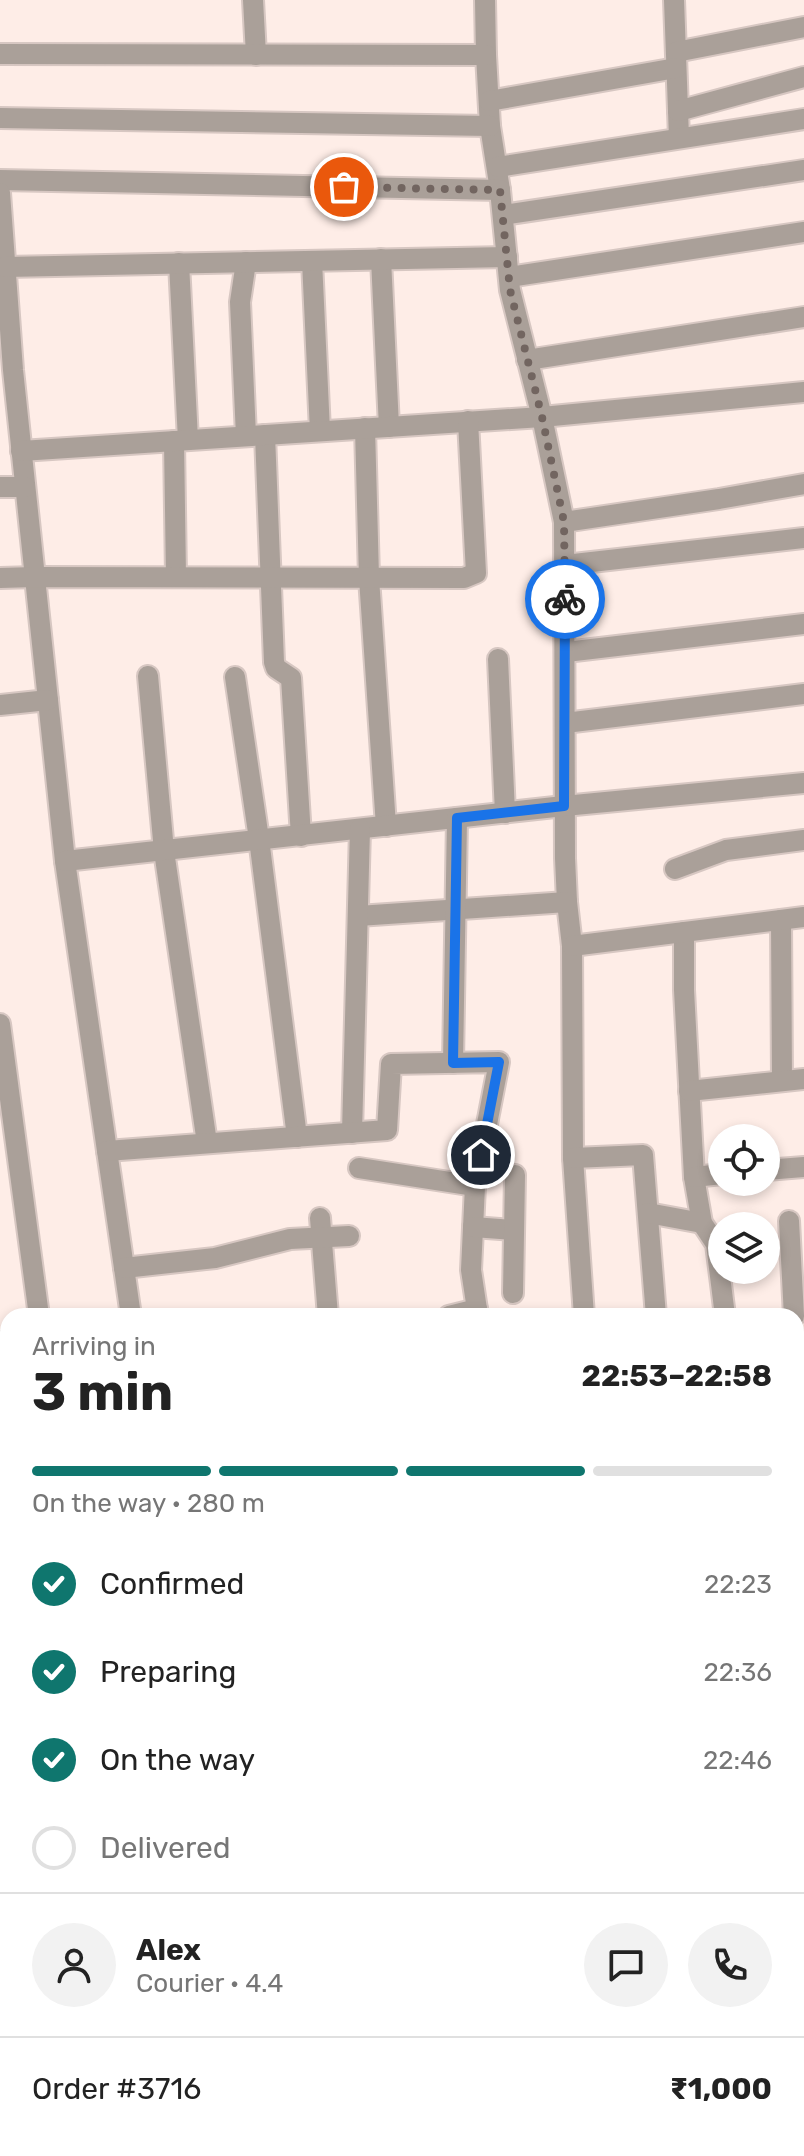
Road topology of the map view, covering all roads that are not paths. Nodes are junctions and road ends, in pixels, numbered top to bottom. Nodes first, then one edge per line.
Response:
1 (253, 0) edge
2 (485, 0) edge
3 (674, 0) edge
4 (804, 27) edge
5 (0, 54) edge
6 (256, 55) junction
7 (486, 55) junction
8 (676, 60) junction
9 (804, 77) edge
10 (489, 101) junction
11 (678, 111) junction
12 (0, 118) edge
13 (804, 119) edge
14 (490, 126) junction
15 (679, 138) junction
16 (498, 167) junction
17 (804, 170) edge
18 (0, 180) edge
19 (500, 190) junction
20 (0, 193) edge
21 (503, 215) junction
22 (804, 232) edge
23 (3, 258) edge
24 (381, 259) junction
25 (312, 261) junction
26 (246, 262) junction
27 (179, 263) junction
28 (508, 267) junction
29 (4, 313) edge
30 (804, 317) edge
31 (527, 360) junction
32 (804, 392) edge
33 (542, 417) junction
34 (468, 421) junction
35 (389, 427) junction
36 (365, 428) junction
37 (320, 431) junction
38 (256, 436) junction
39 (181, 441) junction
40 (21, 451) junction
41 (804, 484) edge
42 (0, 487) edge
43 (25, 487) junction
44 (564, 522) junction
45 (804, 538) edge
46 (565, 565) junction
47 (35, 577) junction
48 (176, 577) junction
49 (271, 577) junction
50 (0, 578) edge
51 (369, 578) junction
52 (804, 624) edge
53 (566, 652) junction
54 (498, 659) dead end
55 (148, 676) dead end
56 (235, 677) dead end
57 (804, 694) edge
58 (48, 700) junction
59 (0, 705) edge
60 (565, 723) junction
61 (804, 783) edge
62 (564, 806) junction
63 (505, 813) junction
64 (457, 818) junction
65 (386, 826) junction
66 (360, 829) junction
67 (301, 836) junction
68 (259, 839) junction
69 (804, 840) edge
70 (164, 851) junction
71 (65, 861) junction
72 (675, 869) dead end
73 (567, 902) junction
74 (455, 910) junction
75 (358, 916) junction
76 (804, 917) edge
77 (781, 920) junction
78 (684, 932) junction
79 (572, 946) junction
80 (0, 1024) edge
81 (453, 1063) junction
82 (804, 1079) edge
83 (782, 1081) junction
84 (689, 1091) junction
85 (4, 1092) edge
86 (352, 1133) junction
87 (297, 1137) junction
88 (207, 1143) junction
89 (107, 1151) junction
90 (573, 1158) junction
91 (804, 1167) edge
92 (359, 1168) dead end
93 (780, 1169) edge
94 (515, 1175) dead end
95 (708, 1176) edge
96 (694, 1177) junction
97 (475, 1186) junction
98 (648, 1213) junction
99 (789, 1221) dead end
100 (702, 1223) junction
101 (473, 1227) junction
102 (321, 1228) junction
103 (514, 1230) junction
104 (349, 1236) dead end
105 (124, 1268) junction
106 (513, 1293) dead end
107 (34, 1308) edge
108 (130, 1308) edge
109 (327, 1308) edge
110 (477, 1308) edge
111 (583, 1308) edge
112 (655, 1308) edge
113 (724, 1308) edge
114 (794, 1308) edge

1 - 6 street
2 - 7 street
3 - 8 street
4 - 8 street
5 - 6 street
6 - 7 street
7 - 10 street
8 - 10 street
8 - 11 street
9 - 11 street
10 - 14 street
11 - 15 street
12 - 14 street
13 - 15 street
14 - 16 street
15 - 16 street
16 - 19 street
17 - 21 street
18 - 19 street
19 - 21 street
20 - 23 street
21 - 28 street
22 - 28 street
23 - 27 street
23 - 29 street
24 - 25 street
24 - 28 street
24 - 35 street
25 - 26 street
25 - 37 street
26 - 27 street
26 - 38 street
27 - 39 street
28 - 31 street
29 - 40 street
30 - 31 street
31 - 33 street
32 - 33 street
33 - 34 street
33 - 44 street
34 - 35 street
34 - 51 street
35 - 36 street
36 - 37 street
36 - 51 street
37 - 38 street
38 - 39 street
38 - 49 street
39 - 40 street
39 - 48 street
40 - 43 street
41 - 44 street
42 - 43 street
43 - 47 street
44 - 46 street
45 - 46 street
46 - 53 street
47 - 48 street
47 - 50 street
47 - 58 street
48 - 49 street
49 - 51 street
49 - 67 street
51 - 65 street
52 - 53 street
53 - 60 street
54 - 63 street
55 - 70 street
56 - 68 street
57 - 60 street
58 - 59 street
58 - 71 street
60 - 62 street
61 - 62 street
62 - 63 street
62 - 73 street
63 - 64 street
64 - 65 street
64 - 74 street
65 - 66 street
66 - 67 street
66 - 75 street
67 - 68 street
68 - 70 street
68 - 87 street
69 - 72 street
70 - 71 street
70 - 88 street
71 - 89 street
73 - 74 street
73 - 79 street
74 - 75 street
74 - 81 street
75 - 86 street
76 - 77 street
77 - 78 street
77 - 83 street
78 - 79 street
78 - 84 street
79 - 90 street
80 - 85 street
81 - 86 street
81 - 97 street
82 - 83 street
83 - 84 street
84 - 96 street
85 - 107 street
86 - 87 street
87 - 88 street
88 - 89 street
89 - 105 street
90 - 98 street
90 - 111 street
91 - 93 street
92 - 97 street
94 - 103 street
95 - 96 street
96 - 100 street
97 - 101 street
98 - 100 street
98 - 112 street
99 - 114 street
100 - 113 street
101 - 103 street
101 - 110 street
102 - 104 street
102 - 105 street
102 - 109 street
103 - 106 street
105 - 108 street

